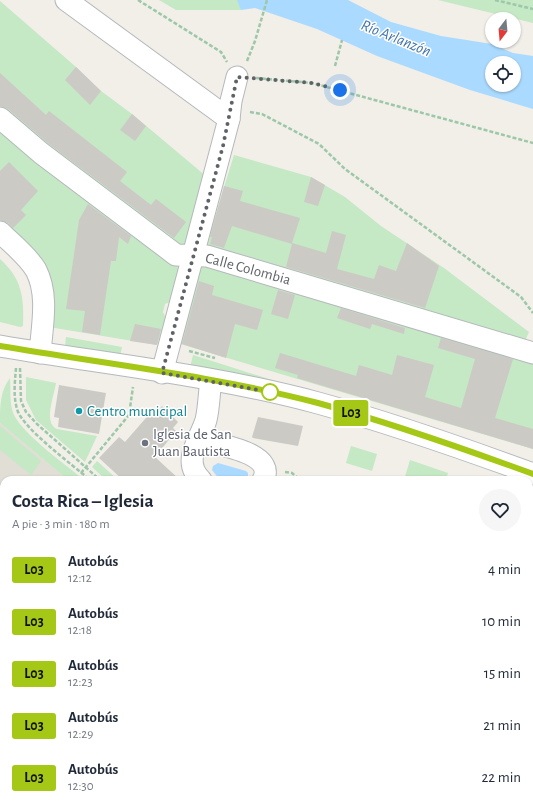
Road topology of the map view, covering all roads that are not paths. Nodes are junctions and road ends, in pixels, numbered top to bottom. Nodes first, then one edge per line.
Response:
1 (66, 0) edge
2 (237, 77) road end
3 (230, 114) junction
4 (0, 118) edge
5 (0, 232) edge
6 (194, 256) junction
7 (0, 346) edge
8 (533, 352) edge
9 (26, 356) junction
10 (162, 373) junction
11 (211, 380) junction
12 (198, 439) junction
13 (533, 474) edge
14 (199, 476) edge
15 (263, 476) edge

1 - 3 street
2 - 3 street
3 - 6 street
4 - 6 street, Calle Colombia
5 - 9 street
6 - 8 street, Calle Colombia
6 - 10 street
7 - 9 street
9 - 10 street
10 - 11 street
11 - 12 street
11 - 13 street
12 - 14 street
12 - 15 street

